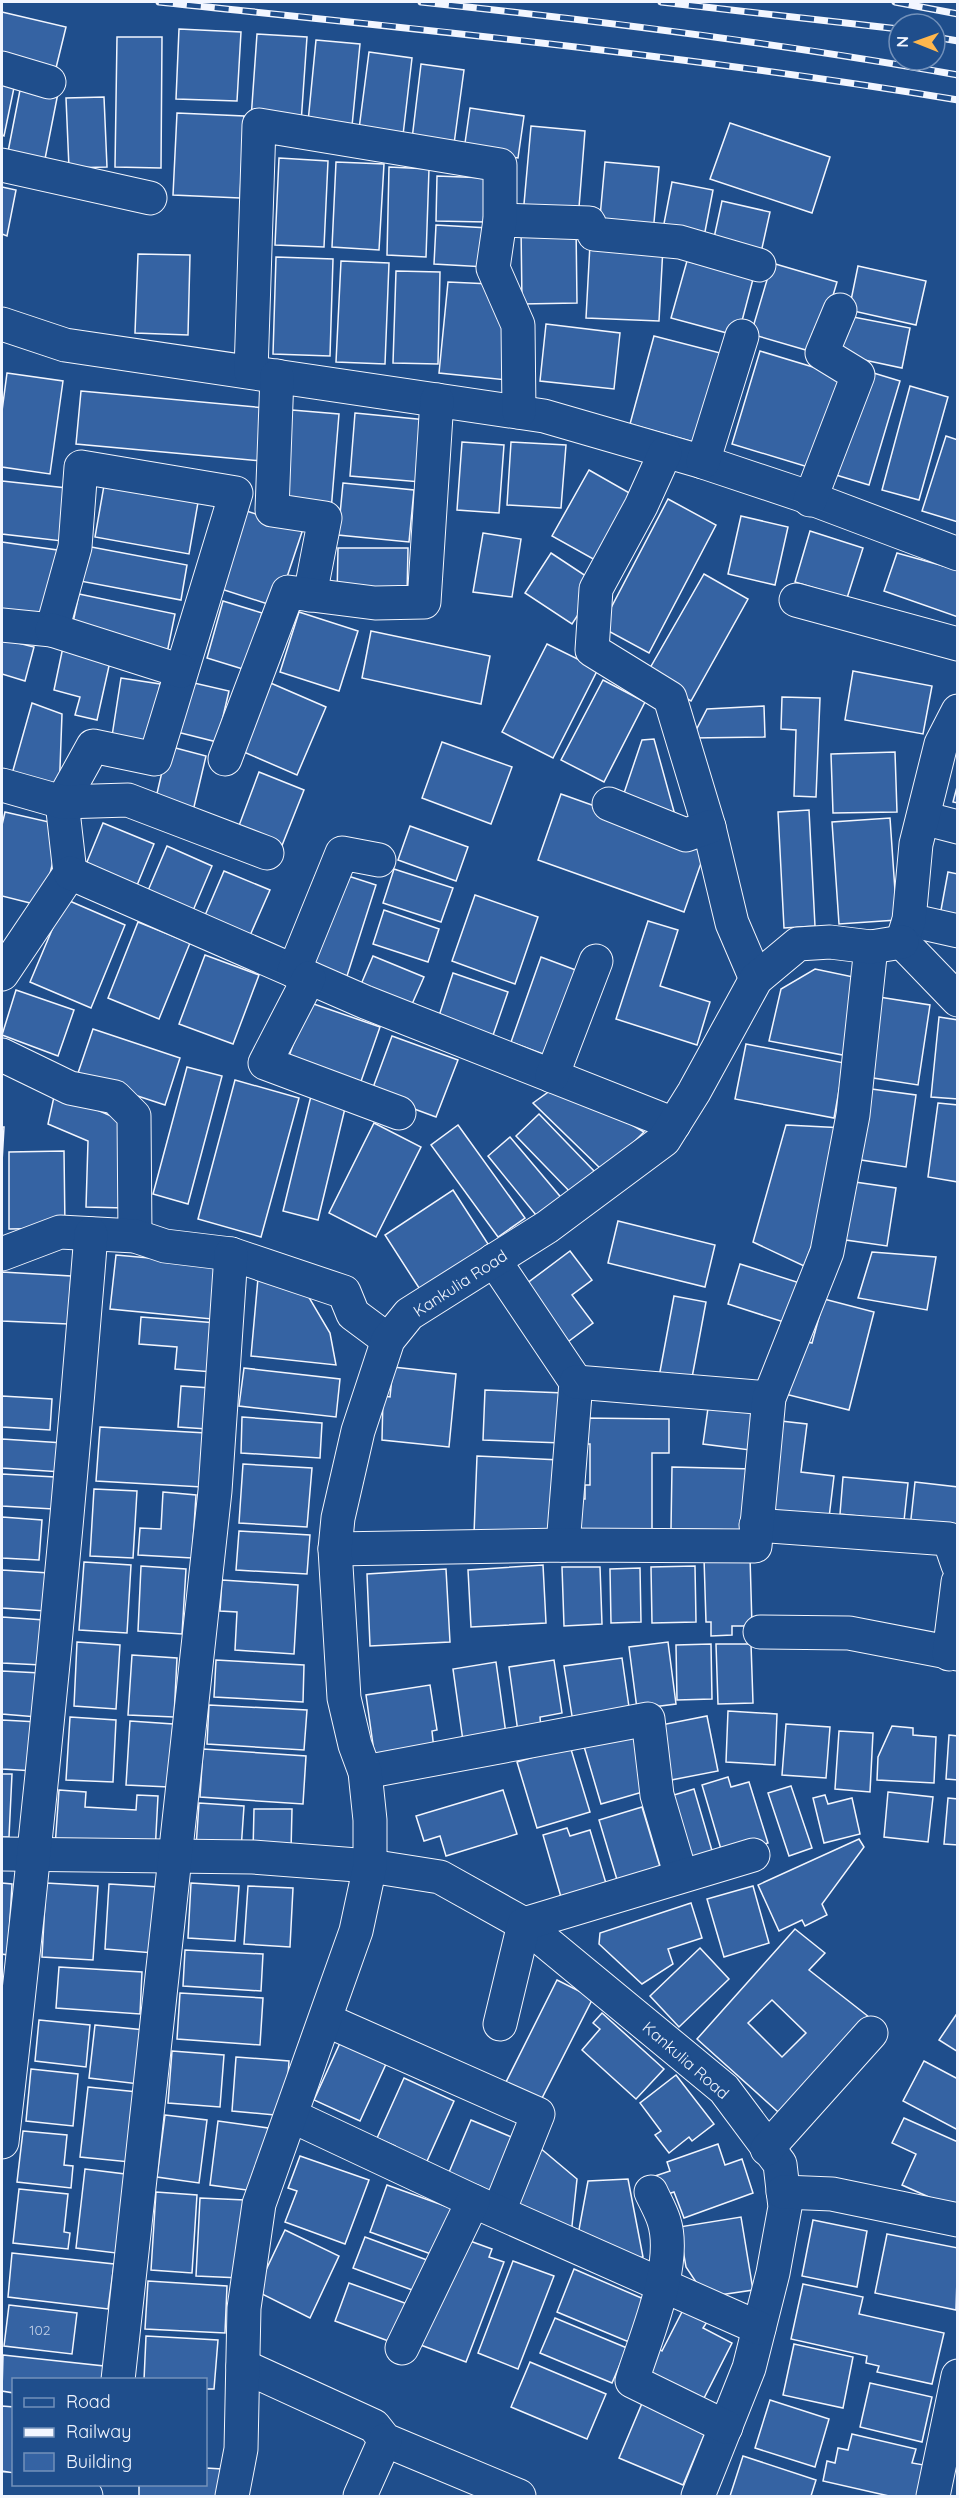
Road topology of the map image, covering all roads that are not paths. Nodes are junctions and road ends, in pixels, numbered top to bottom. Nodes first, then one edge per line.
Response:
1 (2, 68) edge
2 (49, 82) dead end
3 (2, 165) edge
4 (150, 198) dead end
5 (500, 220) junction
6 (759, 265) dead end
7 (840, 310) dead end
8 (2, 324) edge
9 (742, 336) dead end
10 (264, 374) junction
11 (437, 400) junction
12 (519, 412) junction
13 (665, 453) junction
14 (703, 462) junction
15 (810, 500) junction
16 (957, 555) edge
17 (310, 595) junction
18 (796, 600) dead end
19 (2, 625) edge
20 (52, 630) junction
21 (957, 644) edge
22 (181, 671) junction
23 (954, 727) edge
24 (225, 759) dead end
25 (2, 785) edge
26 (62, 802) junction
27 (609, 804) dead end
28 (923, 818) junction
29 (957, 826) edge
30 (709, 827) junction
31 (267, 853) dead end
32 (379, 860) dead end
33 (70, 873) junction
34 (906, 931) junction
35 (957, 931) edge
36 (871, 946) junction
37 (596, 961) dead end
38 (2, 974) edge
39 (301, 974) junction
40 (756, 979) junction
41 (957, 1000) edge
42 (2, 1055) edge
43 (552, 1076) junction
44 (399, 1113) dead end
45 (674, 1124) junction
46 (91, 1234) junction
47 (135, 1236) junction
48 (2, 1254) edge
49 (231, 1254) junction
50 (494, 1260) junction
51 (388, 1340) junction
52 (576, 1382) junction
53 (769, 1398) junction
54 (756, 1525) junction
55 (563, 1545) junction
56 (335, 1549) junction
57 (957, 1565) edge
58 (957, 1582) edge
59 (760, 1632) dead end
60 (953, 1654) edge
61 (365, 1772) junction
62 (2, 1854) edge
63 (35, 1854) junction
64 (753, 1855) dead end
65 (176, 1856) junction
66 (370, 1866) junction
67 (681, 1876) junction
68 (524, 1924) junction
69 (326, 2020) junction
70 (500, 2024) dead end
71 (871, 2033) dead end
72 (292, 2116) junction
73 (2, 2142) edge
74 (767, 2149) junction
75 (651, 2192) dead end
76 (783, 2192) junction
77 (486, 2206) junction
78 (957, 2220) edge
79 (662, 2284) junction
80 (759, 2328) junction
81 (402, 2348) dead end
82 (243, 2366) junction
83 (957, 2376) edge
84 (118, 2378) edge
85 (726, 2427) junction
86 (384, 2440) junction
87 (2, 2489) edge
88 (481, 2489) edge
89 (86, 2496) edge
90 (232, 2496) edge
91 (360, 2496) edge
92 (519, 2496) edge
93 (698, 2496) edge
94 (933, 2496) edge

1 - 2 street
3 - 4 street
5 - 6 street
5 - 10 street
5 - 12 street
7 - 15 street
8 - 10 street
9 - 14 street
10 - 11 street
10 - 17 street
11 - 12 street
11 - 17 street
12 - 13 street
13 - 14 street
13 - 30 street
14 - 15 street
15 - 16 street
17 - 24 street
18 - 21 street
19 - 20 street
20 - 22 street
20 - 22 street
22 - 26 street
23 - 28 street
25 - 26 street
26 - 31 street
26 - 33 street
27 - 30 street
28 - 29 street
28 - 34 street
30 - 40 street
32 - 39 street
33 - 38 street
33 - 39 street
34 - 35 street
34 - 36 street, Kankulia Road
34 - 41 street
36 - 40 street, Kankulia Road
36 - 53 street
37 - 43 street
39 - 43 street
39 - 44 street
40 - 45 street, Kankulia Road
42 - 47 street
43 - 45 street
45 - 50 street, Kankulia Road
46 - 47 street
46 - 48 street
46 - 63 street
47 - 49 street
49 - 51 street
49 - 65 street
50 - 51 street, Kankulia Road
50 - 52 street
51 - 56 street, Kankulia Road
52 - 53 street
52 - 55 street
53 - 54 street
54 - 55 street
54 - 57 street
55 - 56 street
56 - 61 street, Kankulia Road
58 - 60 street
59 - 60 street
61 - 66 street, Kankulia Road
61 - 67 street
62 - 63 street
63 - 65 street
63 - 73 street
64 - 67 street
65 - 66 street
65 - 84 street
66 - 68 street, Kankulia Road
66 - 69 street, Kankulia Road
67 - 68 street
68 - 70 street
68 - 74 street, Kankulia Road
69 - 72 street, Kankulia Road
69 - 77 street
71 - 74 street
72 - 77 street
72 - 82 street, Kankulia Road
74 - 76 street, Kankulia Road
75 - 79 street
76 - 78 street
76 - 80 street, Kankulia Road
77 - 79 street
77 - 81 street
79 - 80 street
79 - 85 street
80 - 85 street, Kankulia Road
82 - 86 street
82 - 90 street, Kankulia Road
83 - 94 street
85 - 93 street, Kankulia Road
86 - 88 street
86 - 91 street
87 - 89 street
88 - 92 street

